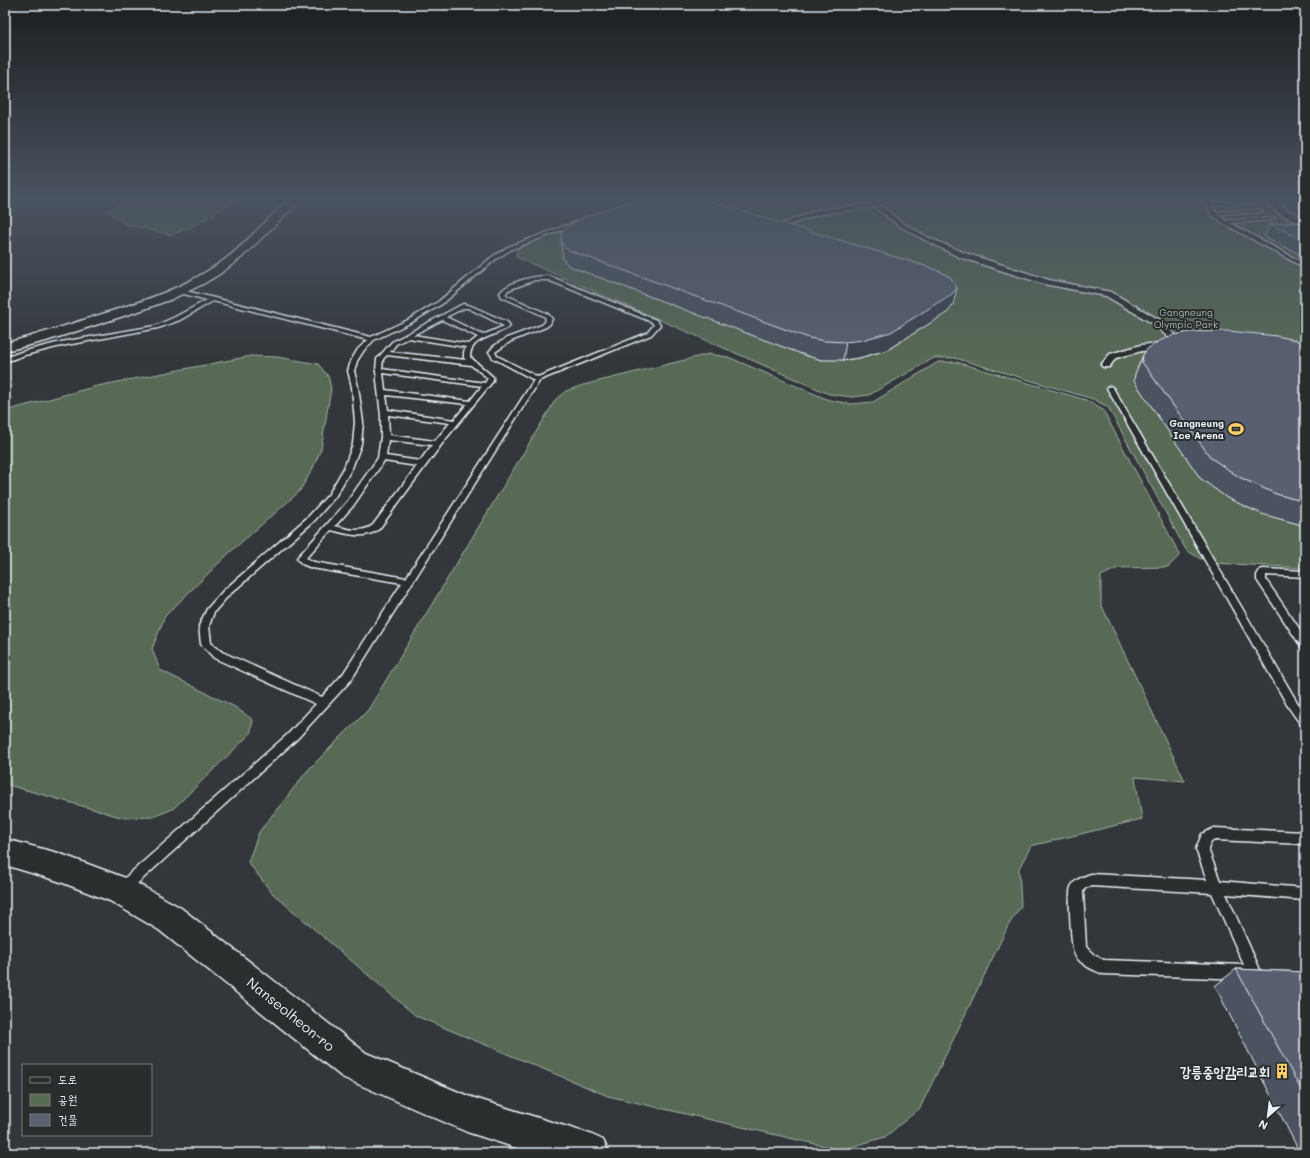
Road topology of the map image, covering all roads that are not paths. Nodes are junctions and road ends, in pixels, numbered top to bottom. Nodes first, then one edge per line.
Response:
1 (239, 253) edge
2 (502, 253) edge
3 (958, 253) edge
4 (1284, 253) edge
5 (1305, 266) edge
6 (178, 291) junction
7 (211, 300) junction
8 (441, 317) junction
9 (406, 336) junction
10 (483, 337) junction
11 (372, 339) junction
12 (470, 346) junction
13 (5, 347) edge
14 (384, 353) junction
15 (5, 360) edge
16 (473, 363) junction
17 (1106, 365) dead end
18 (379, 371) junction
19 (538, 379) junction
20 (487, 385) junction
21 (1110, 388) dead end
22 (381, 392) junction
23 (472, 403) junction
24 (384, 412) junction
25 (456, 422) junction
26 (385, 437) junction
27 (438, 444) junction
28 (382, 458) junction
29 (422, 464) junction
30 (330, 527) junction
31 (1305, 574) edge
32 (408, 581) junction
33 (1305, 644) edge
34 (324, 703) junction
35 (1305, 722) edge
36 (1305, 838) edge
37 (5, 852) edge
38 (1216, 887) junction
39 (120, 890) junction
40 (1305, 894) edge
41 (1254, 972) junction
42 (1269, 973) edge
43 (590, 1153) edge

1 - 6 street
2 - 11 lane
3 - 17 street
4 - 5 lane
6 - 7 lane
6 - 13 street
7 - 11 lane
7 - 15 lane
8 - 9 lane
8 - 10 lane
8 - 10 lane
9 - 12 lane
9 - 14 lane
10 - 12 lane
11 - 34 lane
12 - 16 lane
14 - 16 lane
14 - 18 lane
16 - 20 lane
18 - 20 lane
18 - 22 lane
19 - 19 lane
19 - 32 lane
20 - 23 lane
21 - 35 lane
22 - 23 lane
22 - 24 lane
23 - 25 lane
24 - 25 lane
24 - 26 lane
25 - 27 lane
26 - 27 lane
26 - 28 lane
27 - 29 lane
28 - 29 lane
28 - 30 lane
29 - 30 lane
30 - 32 lane
31 - 33 lane
32 - 34 lane
34 - 39 lane
36 - 38 lane
37 - 39 street, Nanseolheon-ro
38 - 40 lane
38 - 41 lane
38 - 41 lane
39 - 43 street, Nanseolheon-ro
41 - 42 lane

